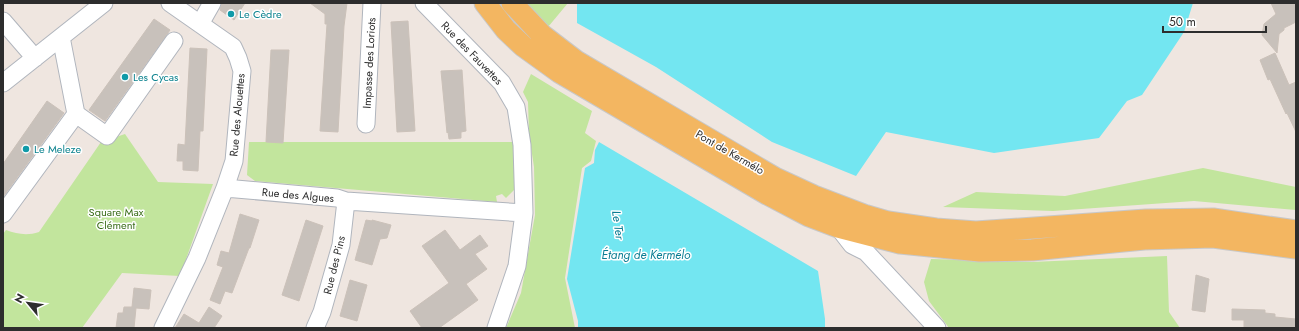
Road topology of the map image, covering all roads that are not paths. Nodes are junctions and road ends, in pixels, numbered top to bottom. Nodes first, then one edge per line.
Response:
1 (104, 3) edge
2 (170, 3) edge
3 (212, 3) edge
4 (372, 3) edge
5 (424, 3) edge
6 (485, 3) edge
7 (512, 3) edge
8 (3, 21) edge
9 (200, 24) junction
10 (61, 37) junction
11 (174, 41) dead end
12 (35, 58) junction
13 (3, 83) edge
14 (615, 95) junction
15 (76, 114) junction
16 (366, 124) dead end
17 (225, 188) junction
18 (346, 201) junction
19 (524, 213) junction
20 (3, 214) edge
21 (842, 218) junction
22 (1296, 230) edge
23 (1296, 248) edge
24 (163, 328) edge
25 (315, 328) edge
26 (496, 328) edge
27 (937, 328) edge

1 - 10 street
2 - 9 street, Rue des Alouettes
3 - 9 street
4 - 16 street, Impasse des Loriots
5 - 19 street, Rue des Fauvettes
6 - 14 main road
7 - 14 main road
8 - 12 street
9 - 17 street, Rue des Alouettes
10 - 12 street
10 - 15 street
11 - 15 street
12 - 13 street
14 - 21 main road, Pont de Kermélo
15 - 20 street
17 - 18 street, Rue des Algues
17 - 24 street
18 - 19 street, Rue des Algues
18 - 25 street, Rue des Pins
19 - 26 street
21 - 22 main road
21 - 23 main road
21 - 27 street

